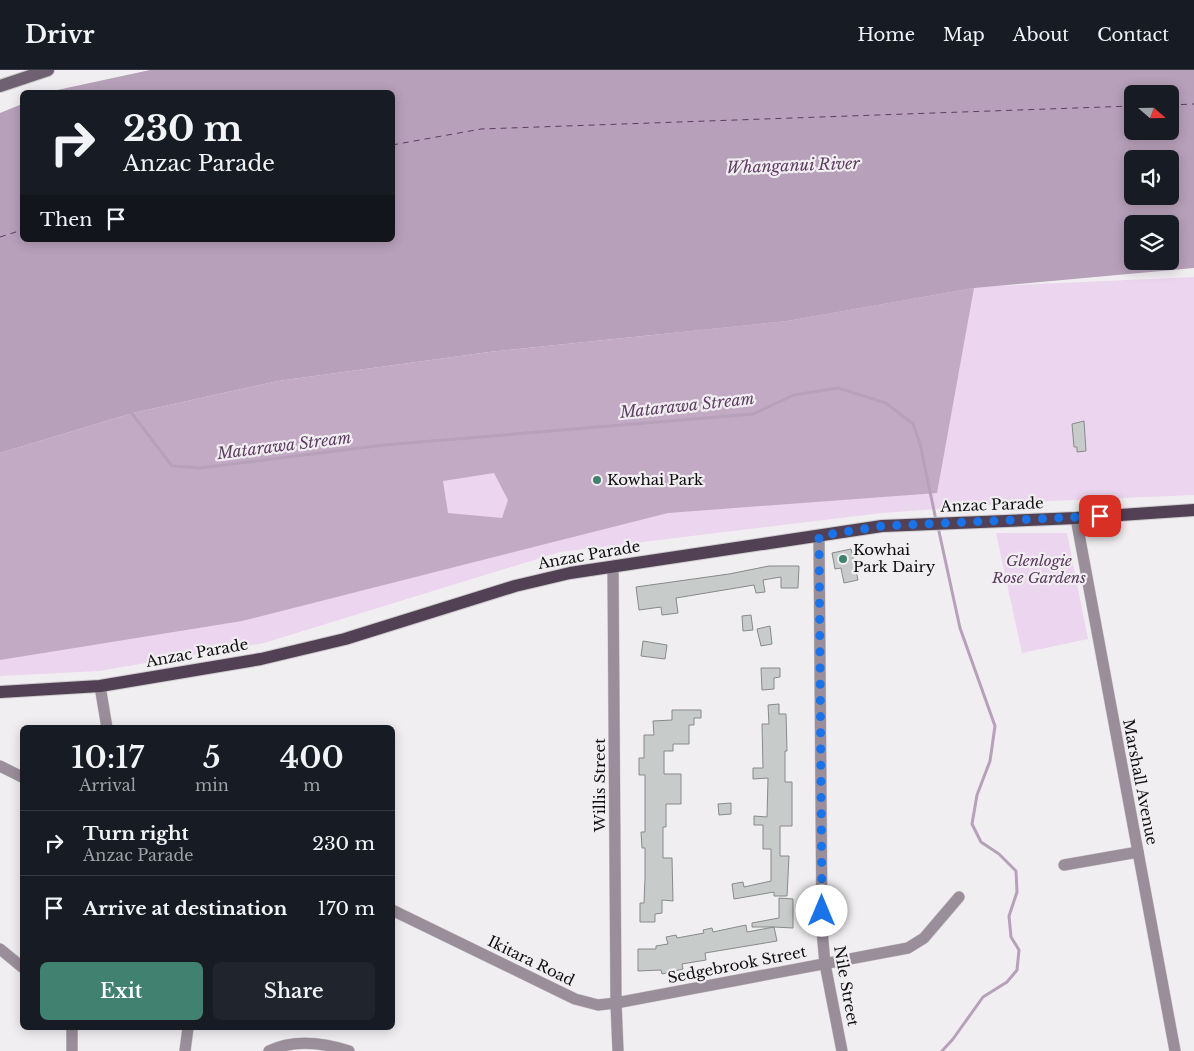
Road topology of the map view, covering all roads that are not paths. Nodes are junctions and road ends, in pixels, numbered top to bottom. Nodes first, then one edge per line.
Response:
1 (48, 70) edge
2 (0, 86) edge
3 (1194, 510) edge
4 (1076, 518) junction
5 (819, 536) junction
6 (613, 567) junction
7 (100, 686) junction
8 (0, 692) edge
9 (106, 725) edge
10 (0, 766) edge
11 (20, 776) edge
12 (1138, 852) junction
13 (1064, 866) dead end
14 (959, 896) dead end
15 (395, 911) edge
16 (0, 949) edge
17 (20, 964) edge
18 (825, 964) junction
19 (616, 1003) junction
20 (72, 1030) edge
21 (188, 1030) edge
22 (72, 1051) edge
23 (185, 1051) edge
24 (269, 1051) edge
25 (349, 1051) edge
26 (618, 1051) edge
27 (842, 1051) edge
28 (1175, 1051) edge

1 - 2 main road
3 - 4 main road, Anzac Parade
4 - 5 main road, Anzac Parade
4 - 12 street, Marshall Avenue
5 - 6 main road, Anzac Parade
5 - 18 street, Nile Street
6 - 7 main road, Anzac Parade
6 - 19 street, Willis Street
7 - 8 main road, Anzac Parade
7 - 9 street
10 - 11 street
12 - 13 street
12 - 28 street, Marshall Avenue
14 - 18 street, Sedgebrook Street
15 - 19 street, Ikitara Road
16 - 17 street
18 - 19 street, Sedgebrook Street
18 - 27 street, Nile Street
19 - 26 street
20 - 22 street
21 - 23 street
24 - 25 street

